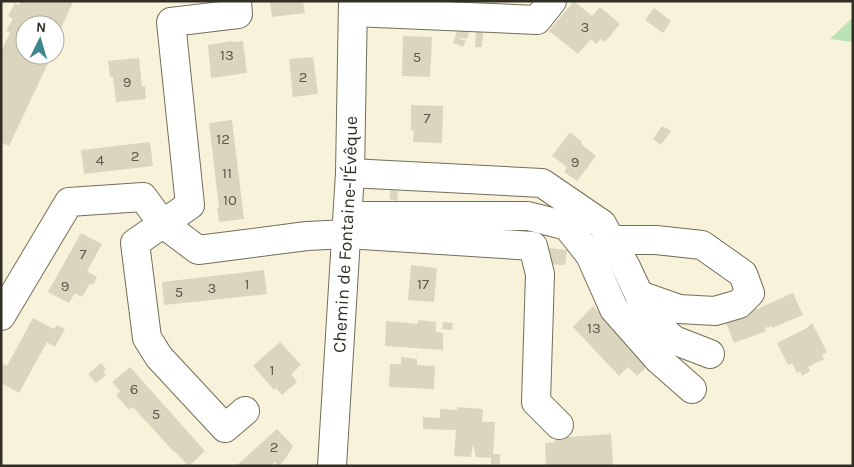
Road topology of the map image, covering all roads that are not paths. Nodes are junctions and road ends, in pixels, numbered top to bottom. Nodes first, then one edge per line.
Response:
1 (237, 1) edge
2 (552, 1) edge
3 (353, 7) edge
4 (350, 173) junction
5 (162, 223) junction
6 (347, 225) junction
7 (610, 240) junction
8 (639, 295) junction
9 (2, 313) edge
10 (710, 354) dead end
11 (692, 389) dead end
12 (245, 411) dead end
13 (559, 425) dead end
14 (332, 466) edge

1 - 5 street
2 - 3 street
3 - 4 street, Chemin de Fontaine-l'Évêque
4 - 6 street, Chemin de Fontaine-l'Évêque
4 - 7 street
5 - 6 street
5 - 9 street
5 - 12 street
6 - 11 street
6 - 13 street
6 - 14 street, Chemin de Fontaine-l'Évêque
7 - 8 street
7 - 8 street
8 - 10 street

